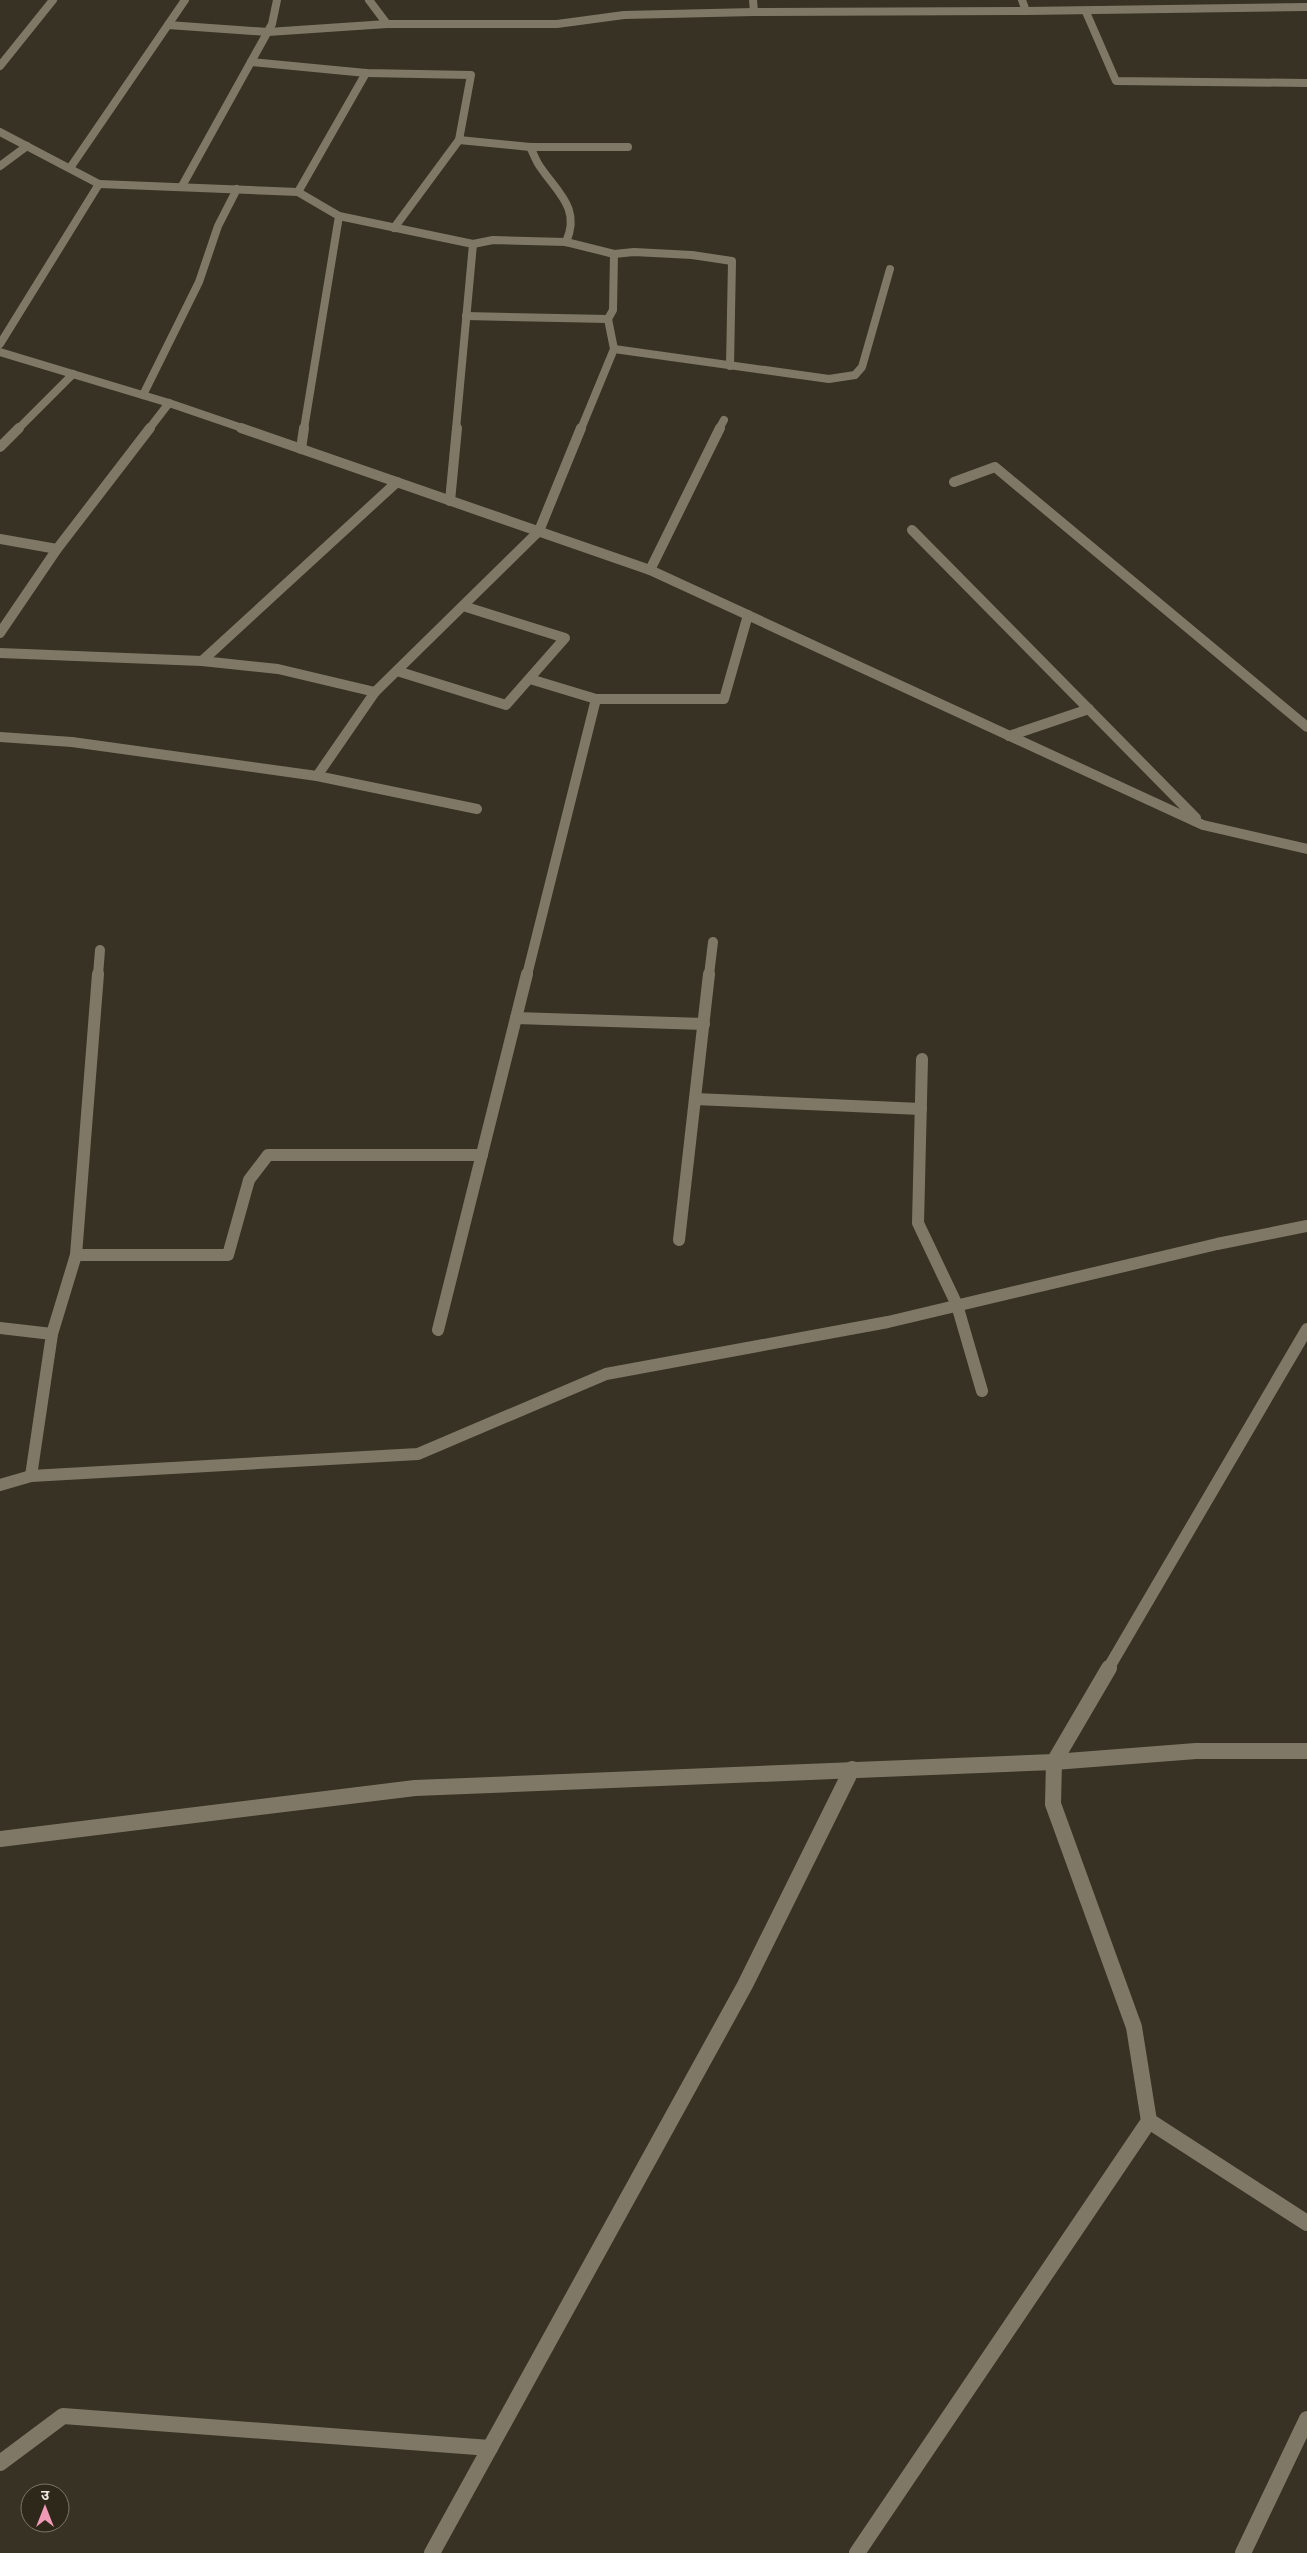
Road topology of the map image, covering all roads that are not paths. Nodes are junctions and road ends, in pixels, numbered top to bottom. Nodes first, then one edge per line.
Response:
1 (53, 0) edge
2 (185, 0) edge
3 (277, 0) edge
4 (369, 0) edge
5 (753, 0) edge
6 (1022, 0) edge
7 (1307, 8) edge
8 (754, 12) junction
9 (1026, 12) junction
10 (1086, 12) junction
11 (387, 24) junction
12 (168, 26) junction
13 (268, 32) junction
14 (250, 62) junction
15 (0, 66) edge
16 (366, 72) junction
17 (1307, 83) edge
18 (0, 132) edge
19 (460, 140) junction
20 (27, 146) junction
21 (530, 147) junction
22 (628, 147) dead end
23 (0, 166) edge
24 (70, 168) junction
25 (99, 184) junction
26 (182, 186) junction
27 (236, 189) junction
28 (298, 192) junction
29 (339, 216) junction
30 (394, 228) junction
31 (566, 242) junction
32 (472, 244) junction
33 (614, 254) junction
34 (890, 269) dead end
35 (466, 316) junction
36 (608, 319) junction
37 (0, 344) edge
38 (614, 349) junction
39 (0, 352) edge
40 (730, 366) junction
41 (72, 374) junction
42 (143, 395) junction
43 (169, 403) junction
44 (724, 420) dead end
45 (0, 447) edge
46 (301, 449) junction
47 (397, 482) junction
48 (954, 482) dead end
49 (450, 500) junction
50 (912, 530) dead end
51 (539, 531) junction
52 (0, 539) edge
53 (57, 549) junction
54 (650, 570) junction
55 (463, 606) junction
56 (0, 610) edge
57 (14, 612) junction
58 (748, 615) junction
59 (0, 633) edge
60 (0, 653) edge
61 (202, 661) junction
62 (396, 671) junction
63 (530, 679) junction
64 (375, 692) junction
65 (596, 699) junction
66 (1089, 710) junction
67 (1307, 727) edge
68 (1009, 736) junction
69 (0, 737) edge
70 (316, 776) junction
71 (477, 809) dead end
72 (1203, 825) junction
73 (1307, 849) edge
74 (713, 942) dead end
75 (100, 950) dead end
76 (516, 1018) junction
77 (704, 1024) junction
78 (922, 1058) dead end
79 (695, 1099) junction
80 (921, 1109) junction
81 (482, 1155) junction
82 (1307, 1226) edge
83 (680, 1240) dead end
84 (76, 1255) junction
85 (957, 1305) junction
86 (0, 1328) edge
87 (1307, 1329) edge
88 (438, 1330) dead end
89 (52, 1334) junction
90 (982, 1391) dead end
91 (31, 1476) junction
92 (0, 1485) edge
93 (1307, 1751) edge
94 (1054, 1762) junction
95 (852, 1770) junction
96 (0, 1839) edge
97 (1149, 2121) junction
98 (1307, 2223) edge
99 (1307, 2419) edge
100 (490, 2448) junction
101 (0, 2463) edge
102 (432, 2553) edge
103 (857, 2553) edge
104 (1243, 2553) edge

1 - 15 street
2 - 12 street
3 - 13 street
4 - 11 street
5 - 8 street
6 - 9 street
7 - 10 street
8 - 9 street
8 - 11 street
9 - 10 street
10 - 17 street
11 - 13 street
12 - 13 street
12 - 24 street
13 - 14 street
14 - 16 street
14 - 26 street
16 - 19 street
16 - 28 street
18 - 20 street
19 - 21 street
19 - 30 street
20 - 23 street
20 - 24 street
21 - 22 street
21 - 31 street
24 - 25 street
25 - 26 street
25 - 37 street
26 - 27 street
27 - 28 street
27 - 42 street
28 - 29 street
29 - 30 street
29 - 46 street
30 - 32 street
31 - 32 street
31 - 33 street
32 - 35 street
33 - 36 street
33 - 40 street
34 - 40 street
35 - 36 street
35 - 49 street
36 - 38 street
38 - 40 street
38 - 51 street
39 - 41 street
41 - 42 street
41 - 45 street
42 - 43 street
43 - 46 street
43 - 53 street
44 - 54 street
46 - 47 street
47 - 49 street
47 - 61 street
48 - 67 street
49 - 51 street
50 - 66 street
51 - 54 street
51 - 55 street
52 - 53 street
53 - 57 street
54 - 58 street
55 - 62 street
55 - 63 street
56 - 57 street
57 - 59 street
58 - 65 street
58 - 68 street
60 - 61 street
61 - 64 street
62 - 63 street
62 - 64 street
63 - 65 street
64 - 70 street
65 - 76 street
66 - 68 street
66 - 72 street
68 - 72 street
69 - 70 street
70 - 71 street
72 - 73 street
74 - 77 street
75 - 84 street
76 - 77 street
76 - 81 street
77 - 79 street
78 - 80 street
79 - 80 street
79 - 83 street
80 - 85 street
81 - 84 street
81 - 88 street
82 - 85 street
84 - 89 street
85 - 90 street
85 - 91 street
86 - 89 street
87 - 94 street
89 - 91 street
91 - 92 street
93 - 94 street
94 - 95 street
94 - 97 street
95 - 96 street
95 - 100 street
97 - 98 street
97 - 103 street
99 - 104 street
100 - 101 street
100 - 102 street

